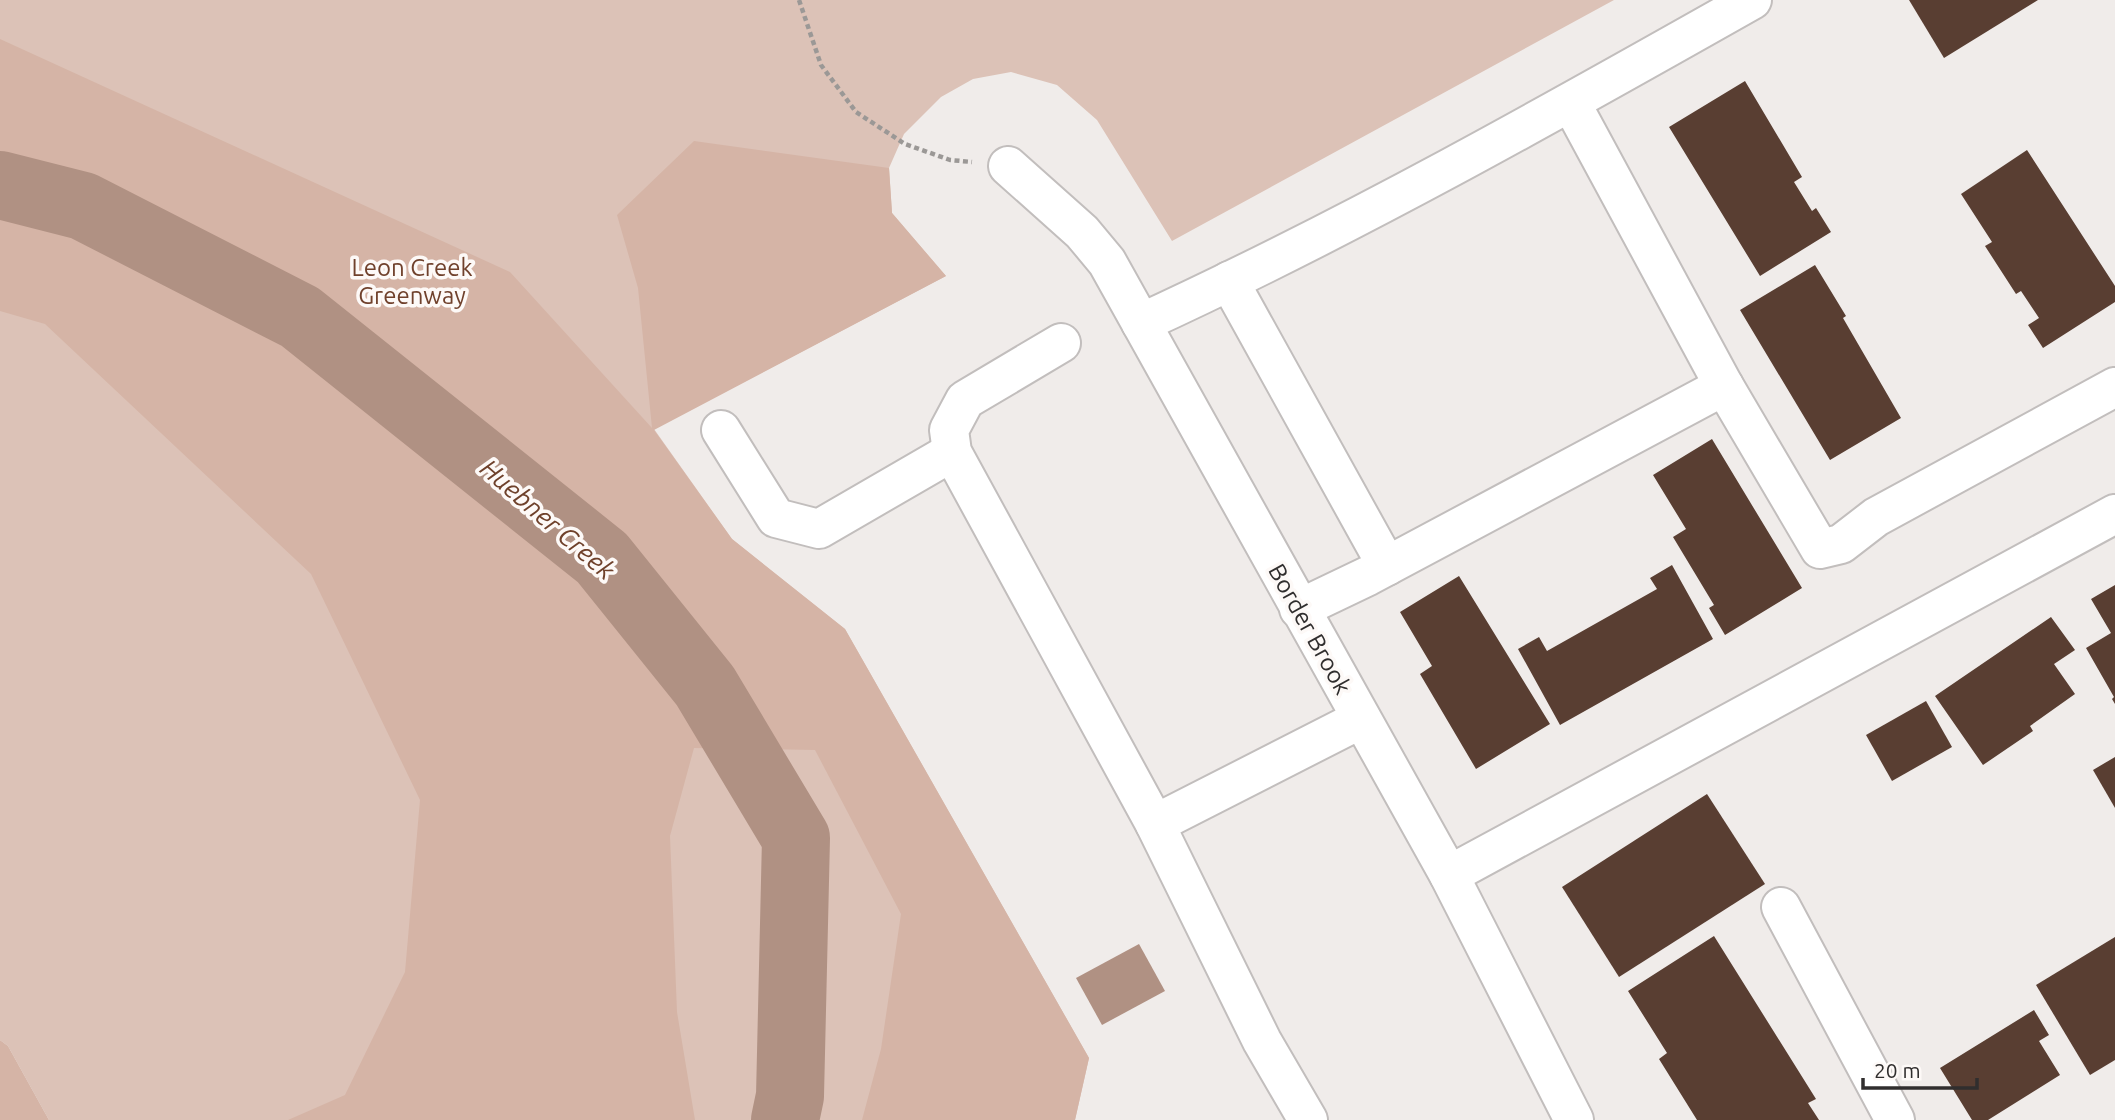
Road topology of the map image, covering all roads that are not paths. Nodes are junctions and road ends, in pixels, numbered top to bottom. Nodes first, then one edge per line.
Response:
1 (1752, 0) edge
2 (1571, 103) junction
3 (1008, 166) road end
4 (1225, 284) junction
5 (1141, 323) junction
6 (1061, 343) dead end
7 (1724, 386) junction
8 (2115, 387) edge
9 (721, 430) dead end
10 (952, 452) junction
11 (2115, 514) edge
12 (1377, 571) junction
13 (1299, 609) junction
14 (1361, 719) junction
15 (1155, 824) junction
16 (1449, 876) junction
17 (1781, 907) dead end
18 (1308, 1120) edge
19 (1574, 1120) edge
20 (1895, 1120) edge

1 - 2 street
2 - 4 street
2 - 7 street
3 - 5 street, Border Brook
4 - 5 street
4 - 12 street
5 - 13 street, Border Brook
6 - 10 street
7 - 8 street
7 - 12 street
9 - 10 street
10 - 15 street
11 - 16 street
12 - 13 street
13 - 14 street, Border Brook
14 - 15 street
14 - 16 street, Border Brook
15 - 18 street
16 - 19 street, Border Brook
17 - 20 street

